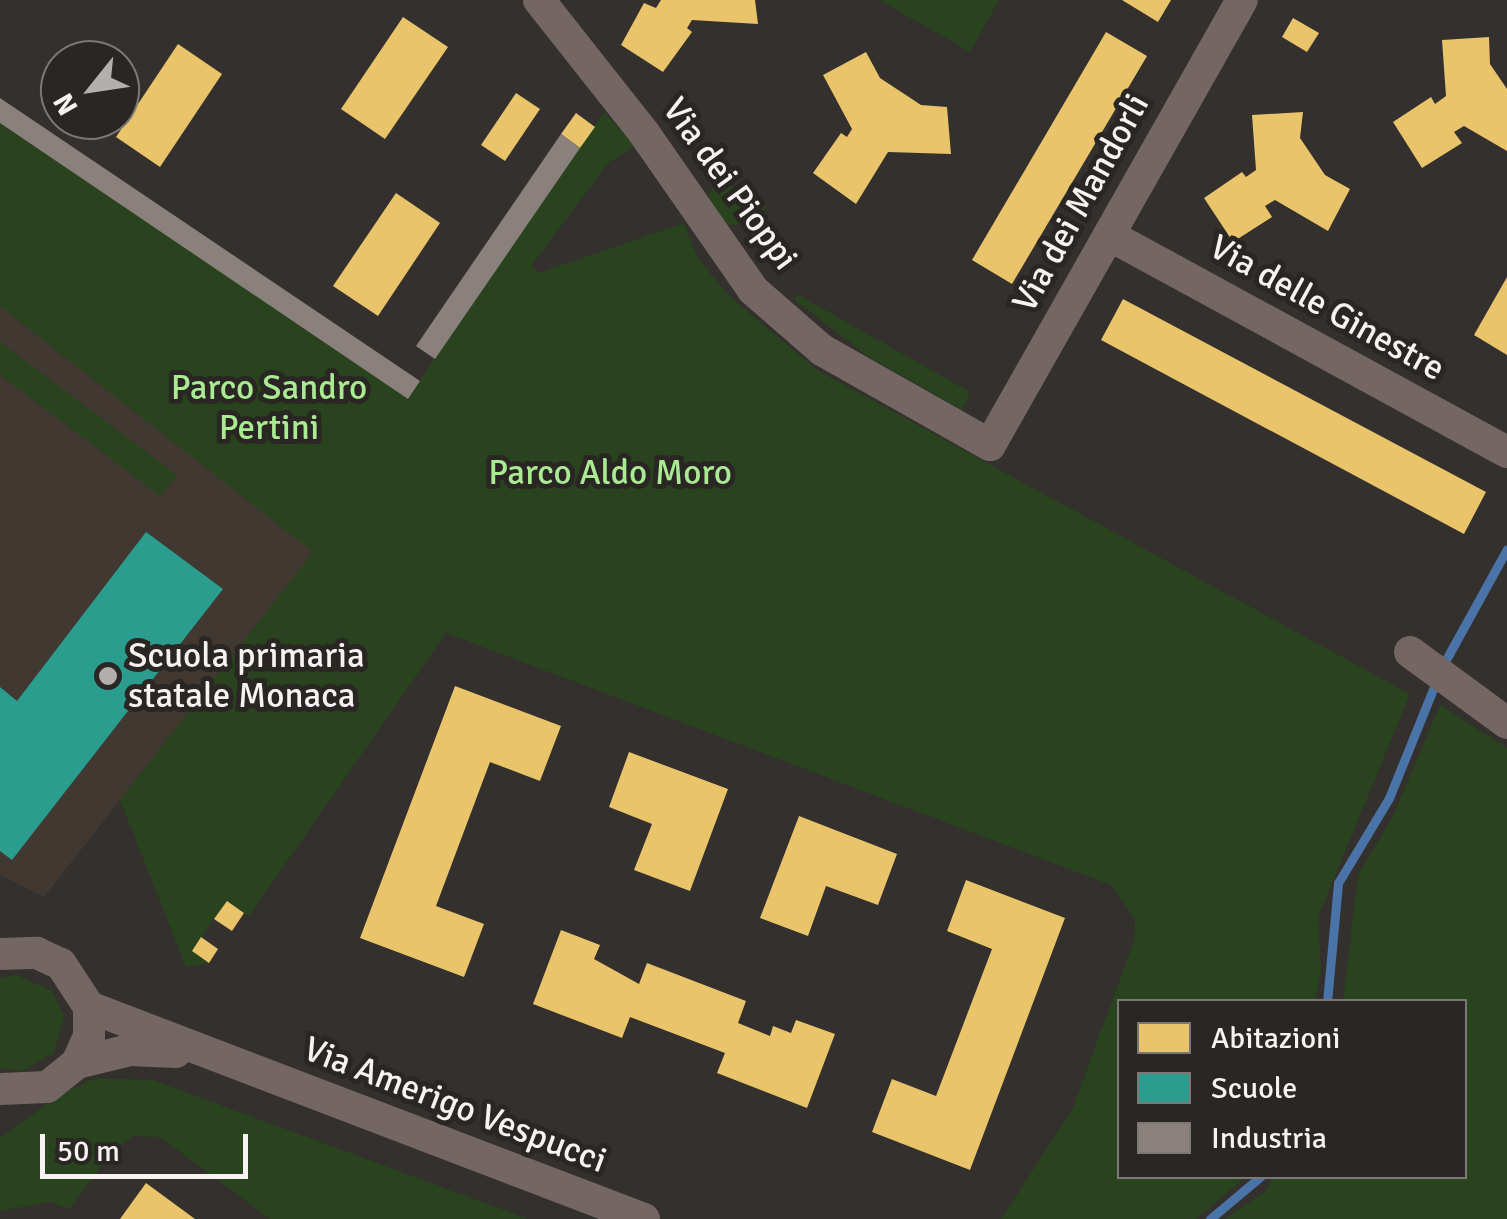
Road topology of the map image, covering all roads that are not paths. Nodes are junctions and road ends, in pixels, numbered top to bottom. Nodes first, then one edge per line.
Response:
1 (539, 0) edge
2 (1242, 0) edge
3 (1109, 234) junction
4 (990, 445) joint
5 (1507, 452) edge
6 (1410, 652) dead end
7 (1507, 723) edge
8 (4, 948) edge
9 (88, 1007) junction
10 (77, 1063) junction
11 (238, 1066) junction
12 (14, 1091) edge
13 (0, 1114) edge
14 (644, 1219) edge

1 - 4 street, Via dei Pioppi
2 - 3 street, Via dei Mandorli
3 - 4 street, Via dei Mandorli
3 - 5 street, Via delle Ginestre
6 - 7 street
8 - 9 street
9 - 10 street
9 - 11 street, Via Amerigo Vespucci
10 - 11 street, Via Amerigo Vespucci
10 - 12 street, Via Amerigo Vespucci
11 - 14 street, Via Amerigo Vespucci
12 - 13 street, Via Amerigo Vespucci

